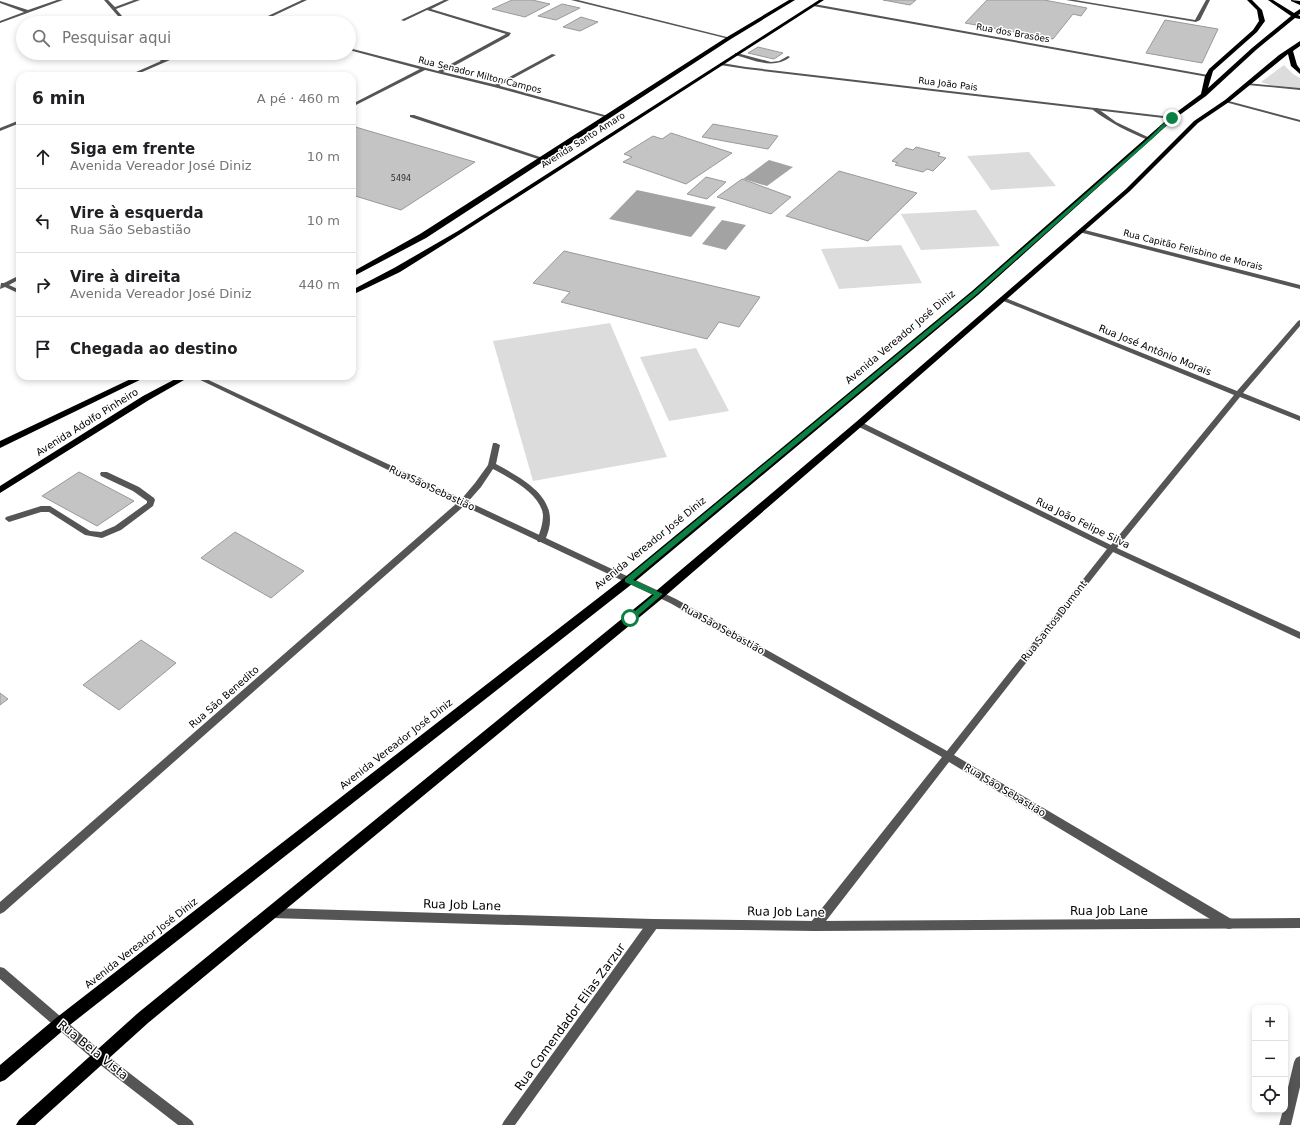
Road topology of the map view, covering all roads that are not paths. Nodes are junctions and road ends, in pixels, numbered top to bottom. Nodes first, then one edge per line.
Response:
1 (61, 0) edge
2 (106, 0) edge
3 (138, 0) edge
4 (305, 0) edge
5 (447, 0) edge
6 (573, 0) edge
7 (793, 0) edge
8 (822, 0) edge
9 (1068, 0) edge
10 (1208, 0) edge
11 (1249, 0) edge
12 (1271, 0) edge
13 (1293, 0) edge
14 (0, 2) edge
15 (1300, 3) edge
16 (814, 5) junction
17 (114, 9) junction
18 (427, 9) junction
19 (1300, 11) edge
20 (29, 12) junction
21 (16, 16) edge
22 (17, 16) edge
23 (120, 16) edge
24 (270, 16) edge
25 (1300, 19) edge
26 (403, 20) dead end
27 (0, 22) edge
28 (730, 38) junction
29 (1300, 43) edge
30 (356, 51) edge
31 (1290, 52) junction
32 (737, 54) junction
33 (554, 55) dead end
34 (788, 57) dead end
35 (164, 61) edge
36 (722, 64) junction
37 (424, 69) junction
38 (138, 72) edge
39 (440, 72) junction
40 (1300, 72) edge
41 (1208, 76) junction
42 (1248, 84) junction
43 (495, 86) junction
44 (1300, 89) edge
45 (1204, 95) junction
46 (1227, 101) junction
47 (356, 104) edge
48 (1095, 109) junction
49 (412, 116) dead end
50 (606, 117) junction
51 (1172, 118) junction
52 (1300, 121) edge
53 (16, 123) edge
54 (0, 130) edge
55 (1150, 138) junction
56 (543, 158) junction
57 (1081, 231) junction
58 (356, 273) edge
59 (16, 279) edge
60 (2, 285) edge
61 (1300, 287) edge
62 (16, 290) edge
63 (356, 292) edge
64 (1003, 299) junction
65 (1300, 322) edge
66 (136, 380) edge
67 (179, 380) edge
68 (204, 380) edge
69 (1238, 393) junction
70 (1300, 419) edge
71 (859, 424) junction
72 (0, 445) edge
73 (496, 445) dead end
74 (492, 465) junction
75 (104, 474) dead end
76 (0, 490) edge
77 (463, 502) junction
78 (8, 519) dead end
79 (541, 540) junction
80 (1111, 548) junction
81 (628, 581) junction
82 (660, 594) junction
83 (1300, 636) edge
84 (948, 756) junction
85 (0, 909) edge
86 (271, 913) junction
87 (1300, 923) edge
88 (653, 924) junction
89 (1230, 924) junction
90 (814, 926) junction
91 (0, 972) edge
92 (61, 1023) junction
93 (98, 1056) junction
94 (1300, 1062) edge
95 (0, 1075) edge
96 (24, 1125) edge
97 (188, 1125) edge
98 (508, 1125) edge
99 (1285, 1125) edge

1 - 20 street
2 - 17 street
3 - 17 street
4 - 24 street
5 - 18 street
6 - 28 street
7 - 28 main road, Avenida Santo Amaro
8 - 16 main road, Avenida Santo Amaro
9 - 10 street
11 - 41 main road
12 - 19 main road
12 - 25 main road
13 - 15 main road
14 - 20 street
16 - 32 main road, Avenida Santo Amaro
16 - 41 street, Rua dos Brasões
17 - 23 street
18 - 26 street
18 - 39 street
19 - 45 main road, Avenida Vereador José Diniz
20 - 22 street
21 - 27 street
28 - 50 main road, Avenida Santo Amaro
29 - 31 main road
30 - 37 street, Rua Senador Milton Campos
31 - 40 main road
31 - 42 main road
32 - 34 street
32 - 36 main road, Avenida Santo Amaro
33 - 43 street
35 - 38 street
36 - 48 street, Rua João Pais
36 - 63 main road, Avenida Santo Amaro
37 - 39 street, Rua Senador Milton Campos
37 - 47 street
39 - 43 street, Rua Senador Milton Campos
41 - 45 main road
42 - 44 street
42 - 46 main road
43 - 50 street, Rua Senador Milton Campos
45 - 51 main road, Avenida Vereador José Diniz
46 - 52 street
46 - 57 main road
48 - 51 street, Rua João Pais
48 - 55 street
49 - 56 street
50 - 56 main road, Avenida Santo Amaro
51 - 55 main road, Avenida Vereador José Diniz
53 - 54 street
55 - 81 main road, Avenida Vereador José Diniz
56 - 58 main road, Avenida Santo Amaro
57 - 61 street, Rua Capitão Felisbino de Morais
57 - 64 main road
59 - 60 street
60 - 62 street
64 - 69 street, Rua José Antônio Morais
64 - 71 main road
65 - 69 street, Rua Santos Dumont
66 - 72 main road
67 - 76 main road, Avenida Adolfo Pinheiro
68 - 77 street, Rua São Sebastião
69 - 70 street, Rua José Antônio Morais
69 - 80 street, Rua Santos Dumont
71 - 80 street, Rua João Felipe Silva
71 - 82 main road
73 - 74 street
74 - 77 street, Rua São Benedito
74 - 79 street
75 - 78 street
77 - 79 street, Rua São Sebastião
77 - 85 street, Rua São Benedito
79 - 81 street, Rua São Sebastião
80 - 83 street, Rua João Felipe Silva
80 - 84 street, Rua Santos Dumont
81 - 82 street, Rua São Sebastião
81 - 92 main road, Avenida Vereador José Diniz
82 - 84 street, Rua São Sebastião
82 - 86 main road
84 - 89 street, Rua São Sebastião
84 - 90 street, Rua Santos Dumont
86 - 88 street, Rua Job Lane
86 - 93 main road
87 - 89 street, Rua Job Lane
88 - 90 street, Rua Job Lane
88 - 98 street, Rua Comendador Elias Zarzur
89 - 90 street, Rua Job Lane
91 - 92 street, Rua Bela Vista
92 - 93 street, Rua Bela Vista
92 - 95 main road, Avenida Vereador José Diniz
93 - 96 main road
93 - 97 street, Rua Bela Vista
94 - 99 street

